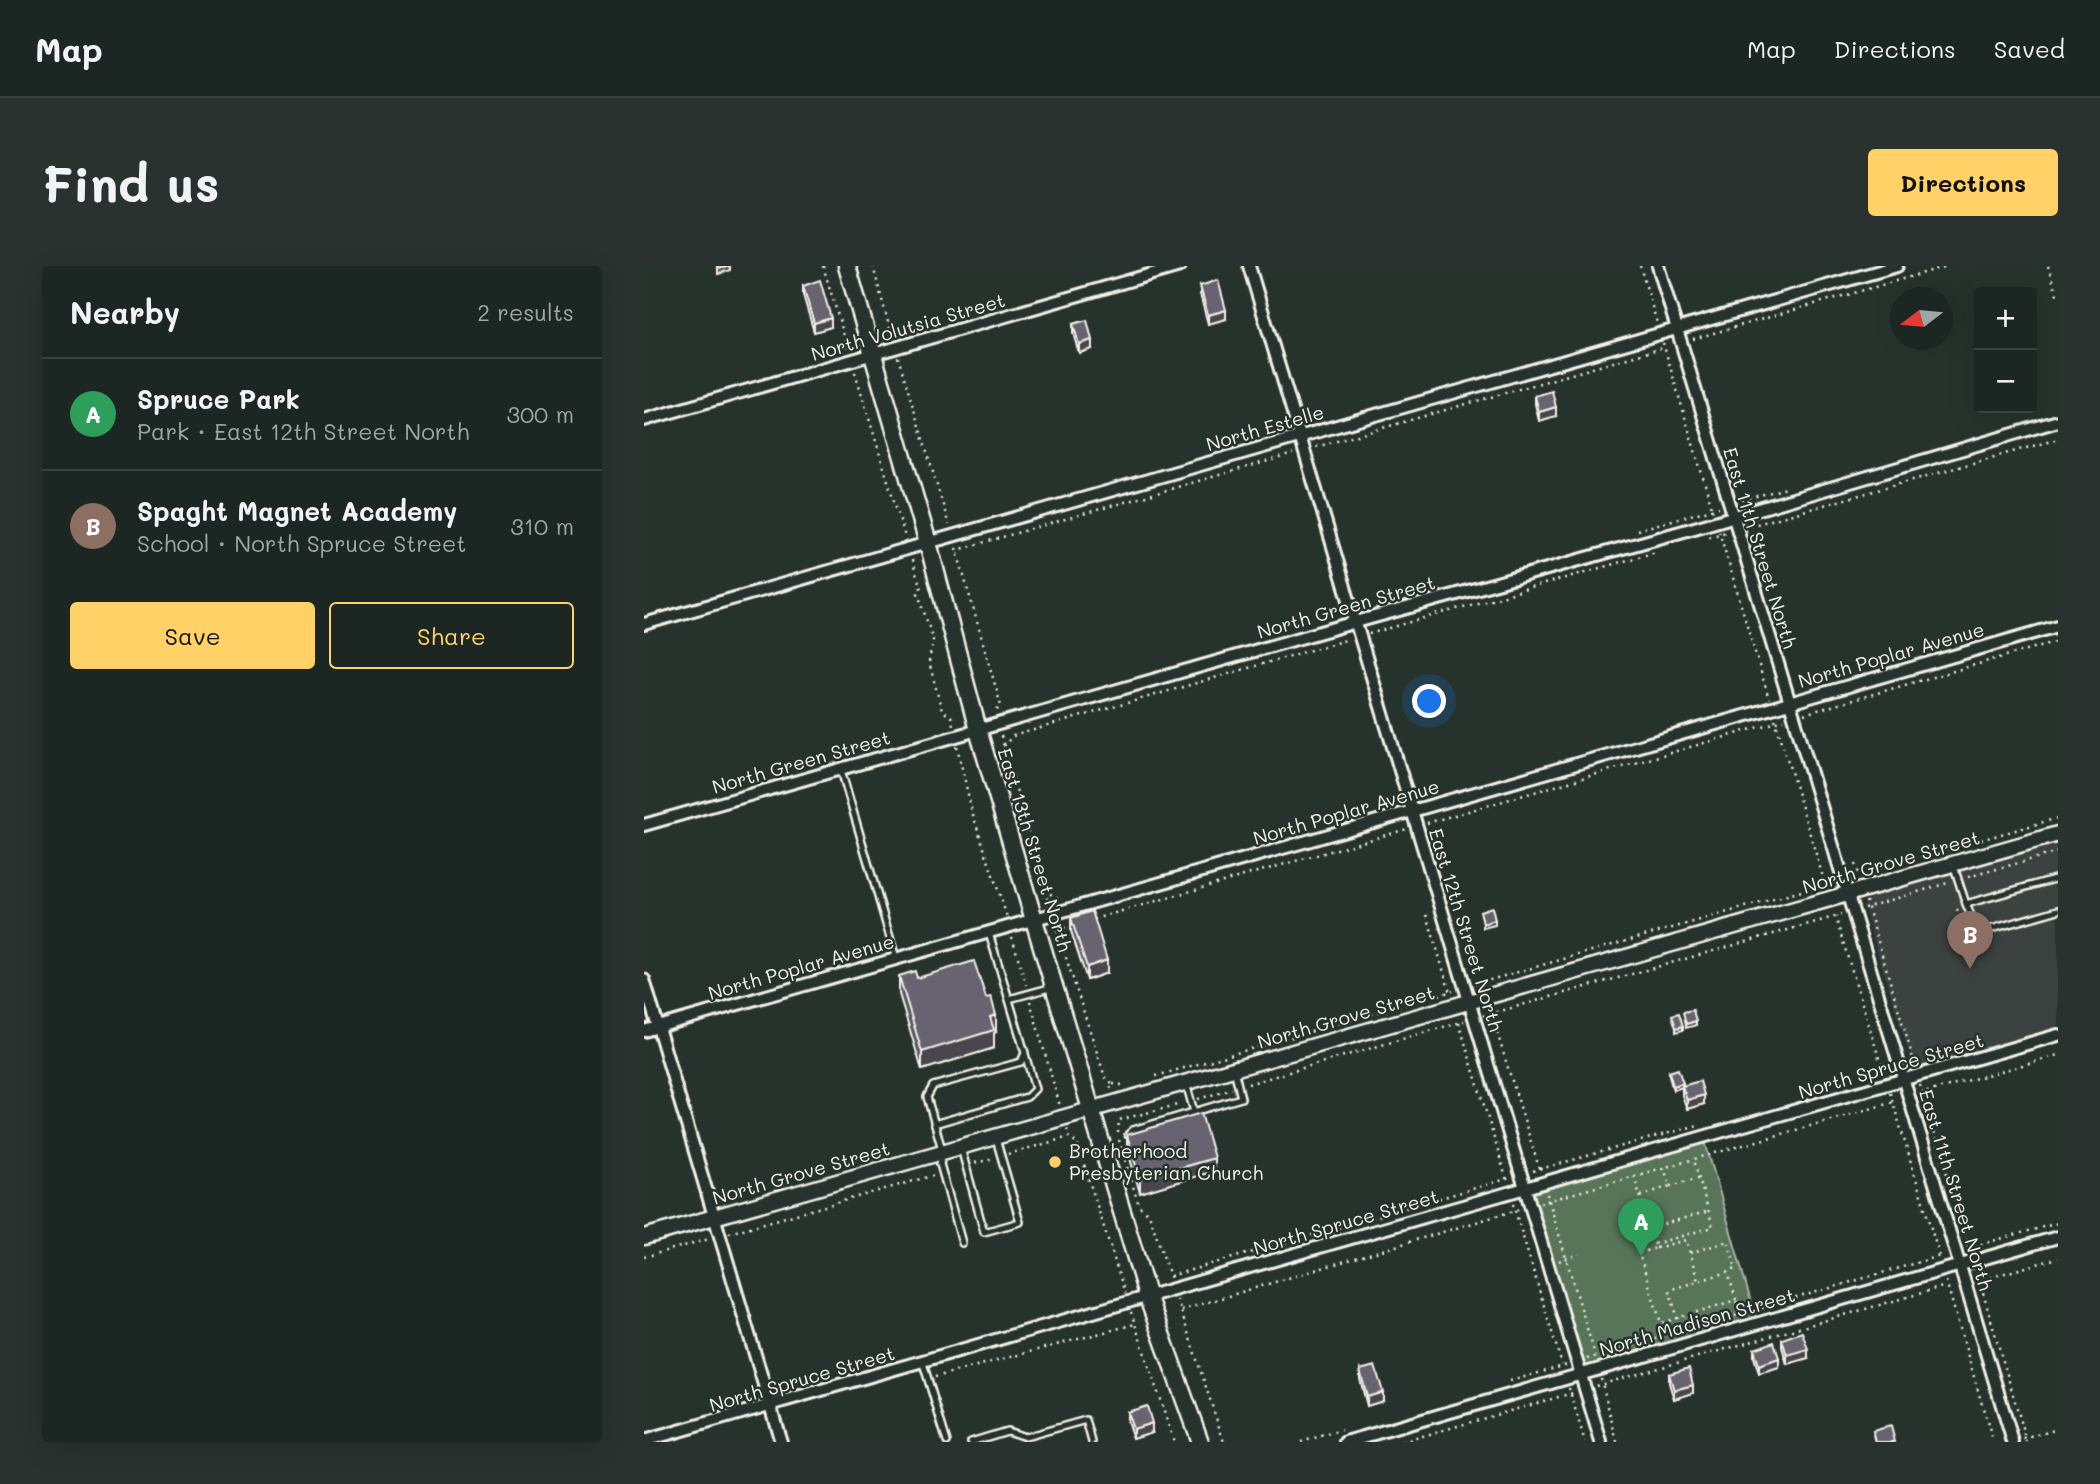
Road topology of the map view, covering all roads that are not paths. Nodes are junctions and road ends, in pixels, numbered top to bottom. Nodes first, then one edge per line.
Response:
1 (846, 266) edge
2 (1181, 266) edge
3 (1249, 266) edge
4 (1658, 266) edge
5 (1897, 266) edge
6 (1676, 329) junction
7 (873, 356) junction
8 (644, 420) edge
9 (2058, 421) edge
10 (1300, 436) junction
11 (1732, 517) junction
12 (928, 543) junction
13 (1356, 622) junction
14 (644, 624) edge
15 (2058, 626) edge
16 (1789, 702) junction
17 (978, 730) junction
18 (841, 769) junction
19 (1412, 811) junction
20 (644, 825) edge
21 (2058, 834) edge
22 (1953, 864) junction
23 (2058, 878) edge
24 (1847, 894) junction
25 (1966, 904) junction
26 (2058, 910) edge
27 (1034, 920) junction
28 (989, 933) junction
29 (896, 958) junction
30 (644, 980) edge
31 (1054, 986) junction
32 (1009, 999) junction
33 (1469, 1003) junction
34 (658, 1027) junction
35 (644, 1031) edge
36 (2058, 1035) edge
37 (1025, 1053) junction
38 (1234, 1069) junction
39 (1905, 1081) junction
40 (1186, 1083) junction
41 (1091, 1110) junction
42 (1194, 1112) junction
43 (934, 1124) junction
44 (1128, 1135) edge
45 (996, 1138) junction
46 (961, 1148) junction
47 (943, 1153) junction
48 (1525, 1188) junction
49 (713, 1217) junction
50 (644, 1237) edge
51 (2058, 1237) edge
52 (962, 1243) dead end
53 (1961, 1265) junction
54 (1148, 1298) junction
55 (923, 1363) junction
56 (1580, 1374) junction
57 (770, 1406) junction
58 (644, 1441) edge
59 (781, 1442) edge
60 (947, 1442) edge
61 (971, 1442) edge
62 (1093, 1442) edge
63 (1200, 1442) edge
64 (1346, 1442) edge
65 (1601, 1442) edge
66 (2014, 1442) edge

1 - 7 main road, East 13th Street North
2 - 7 street, North Volutsia Street
3 - 10 street, East 12th Street North
4 - 6 street, East 11th Street North
5 - 6 street, North Estelle
6 - 10 street, North Estelle
6 - 11 street, East 11th Street North
7 - 8 street, North Volutsia Street
7 - 12 main road, East 13th Street North
9 - 11 street, North Green Street
10 - 12 street, North Estelle
10 - 13 street, East 12th Street North
11 - 13 street, North Green Street
11 - 16 street, East 11th Street North
12 - 14 street, North Estelle
12 - 17 main road, East 13th Street North
13 - 17 street, North Green Street
13 - 19 street, East 12th Street North
15 - 16 street, North Poplar Avenue
16 - 19 street, North Poplar Avenue
16 - 24 street, East 11th Street North
17 - 18 street, North Green Street
17 - 27 main road, East 13th Street North
18 - 20 street, North Green Street
18 - 29 lane
19 - 27 street, North Poplar Avenue
19 - 33 street, East 12th Street North
21 - 22 street, North Grove Street
22 - 24 street, North Grove Street
22 - 25 lane
23 - 25 lane
24 - 33 street, North Grove Street
24 - 39 street, East 11th Street North
25 - 26 lane
27 - 28 street, North Poplar Avenue
27 - 31 main road, East 13th Street North
28 - 29 street, North Poplar Avenue
28 - 32 lane
29 - 34 street, North Poplar Avenue
30 - 34 street
31 - 32 lane
31 - 41 main road, East 13th Street North
32 - 37 lane
33 - 38 street, North Grove Street
33 - 48 street, East 12th Street North
34 - 35 street, North Poplar Avenue
34 - 49 street
36 - 39 street, North Spruce Street
37 - 43 lane
37 - 43 lane
38 - 40 street, North Grove Street
38 - 42 lane
39 - 48 street, North Spruce Street
39 - 53 street, East 11th Street North
40 - 41 street, North Grove Street
40 - 42 lane
41 - 45 street, North Grove Street
41 - 54 main road, East 13th Street North
42 - 44 lane
43 - 47 lane
45 - 46 street, North Grove Street
45 - 46 lane
46 - 47 street, North Grove Street
47 - 49 street, North Grove Street
47 - 52 lane
48 - 54 street, North Spruce Street
48 - 56 street, East 12th Street North
49 - 50 street, North Grove Street
49 - 57 street
51 - 53 street, North Madison Street
53 - 56 street, North Madison Street
53 - 66 street, East 11th Street North
54 - 55 street, North Spruce Street
54 - 63 main road, East 13th Street North
55 - 57 street, North Spruce Street
55 - 60 lane
56 - 64 street, North Madison Street
56 - 65 street, East 12th Street North
57 - 58 street, North Spruce Street
57 - 59 street
61 - 62 lane

